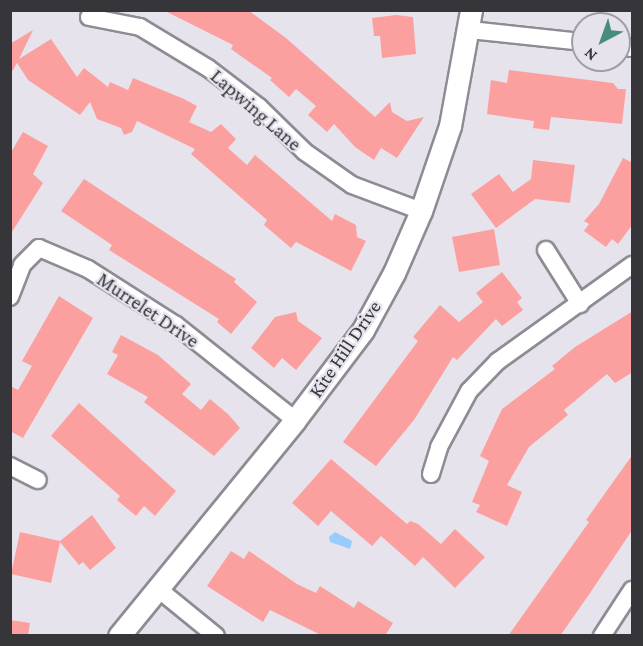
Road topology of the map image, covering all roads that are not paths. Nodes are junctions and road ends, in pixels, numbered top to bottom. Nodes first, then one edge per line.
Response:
1 (89, 17) dead end
2 (470, 20) edge
3 (571, 40) edge
4 (421, 211) junction
5 (546, 250) dead end
6 (633, 265) edge
7 (10, 297) edge
8 (580, 304) junction
9 (295, 420) junction
10 (10, 466) edge
11 (431, 474) dead end
12 (38, 480) dead end
13 (157, 588) junction
14 (633, 590) edge
15 (119, 636) edge
16 (216, 636) edge
17 (602, 636) edge

1 - 4 street, Lapwing Lane
2 - 3 street
2 - 4 street, Kite Hill Drive
4 - 9 street, Kite Hill Drive
5 - 8 street
6 - 8 street
7 - 9 street, Murrelet Drive
8 - 11 street
9 - 13 street, Kite Hill Drive
10 - 12 street
13 - 15 street, Kite Hill Drive
13 - 16 street
14 - 17 street

